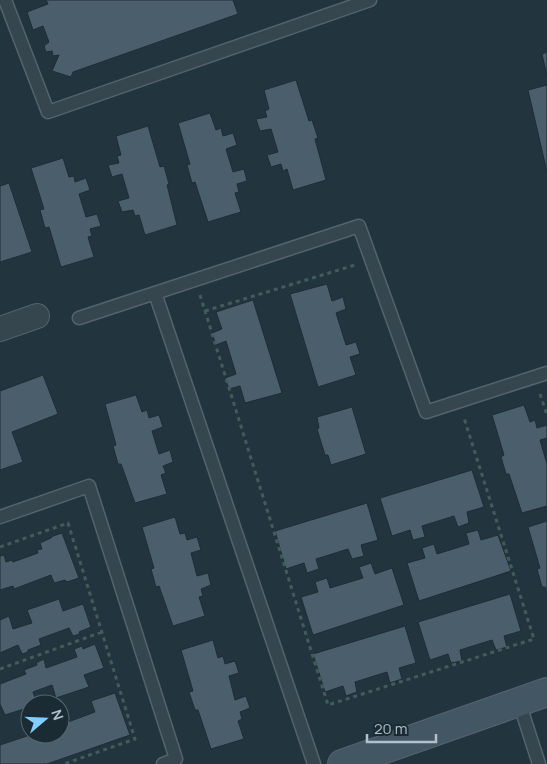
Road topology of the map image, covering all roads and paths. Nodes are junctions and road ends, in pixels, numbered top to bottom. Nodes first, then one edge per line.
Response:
1 (5, 0) edge
2 (370, 0) edge
3 (371, 260) junction
4 (196, 279) junction
5 (155, 293) junction
6 (205, 311) junction
7 (36, 316) dead end
8 (79, 318) dead end
9 (0, 329) edge
10 (541, 375) edge
11 (463, 413) dead end
12 (547, 415) edge
13 (0, 517) edge
14 (0, 547) edge
15 (102, 632) junction
16 (0, 669) edge
17 (547, 692) edge
18 (519, 702) junction
19 (64, 764) edge
20 (163, 764) edge
21 (314, 764) edge
22 (342, 764) edge
23 (539, 764) edge

1 - 2 lane
3 - 4 lane
3 - 6 path
3 - 10 lane
4 - 5 lane
4 - 6 path
5 - 8 lane
5 - 21 lane
6 - 11 path
7 - 9 street
10 - 12 path
13 - 20 lane
14 - 15 path
15 - 16 path
15 - 19 path
17 - 18 street
18 - 22 street
18 - 23 lane

